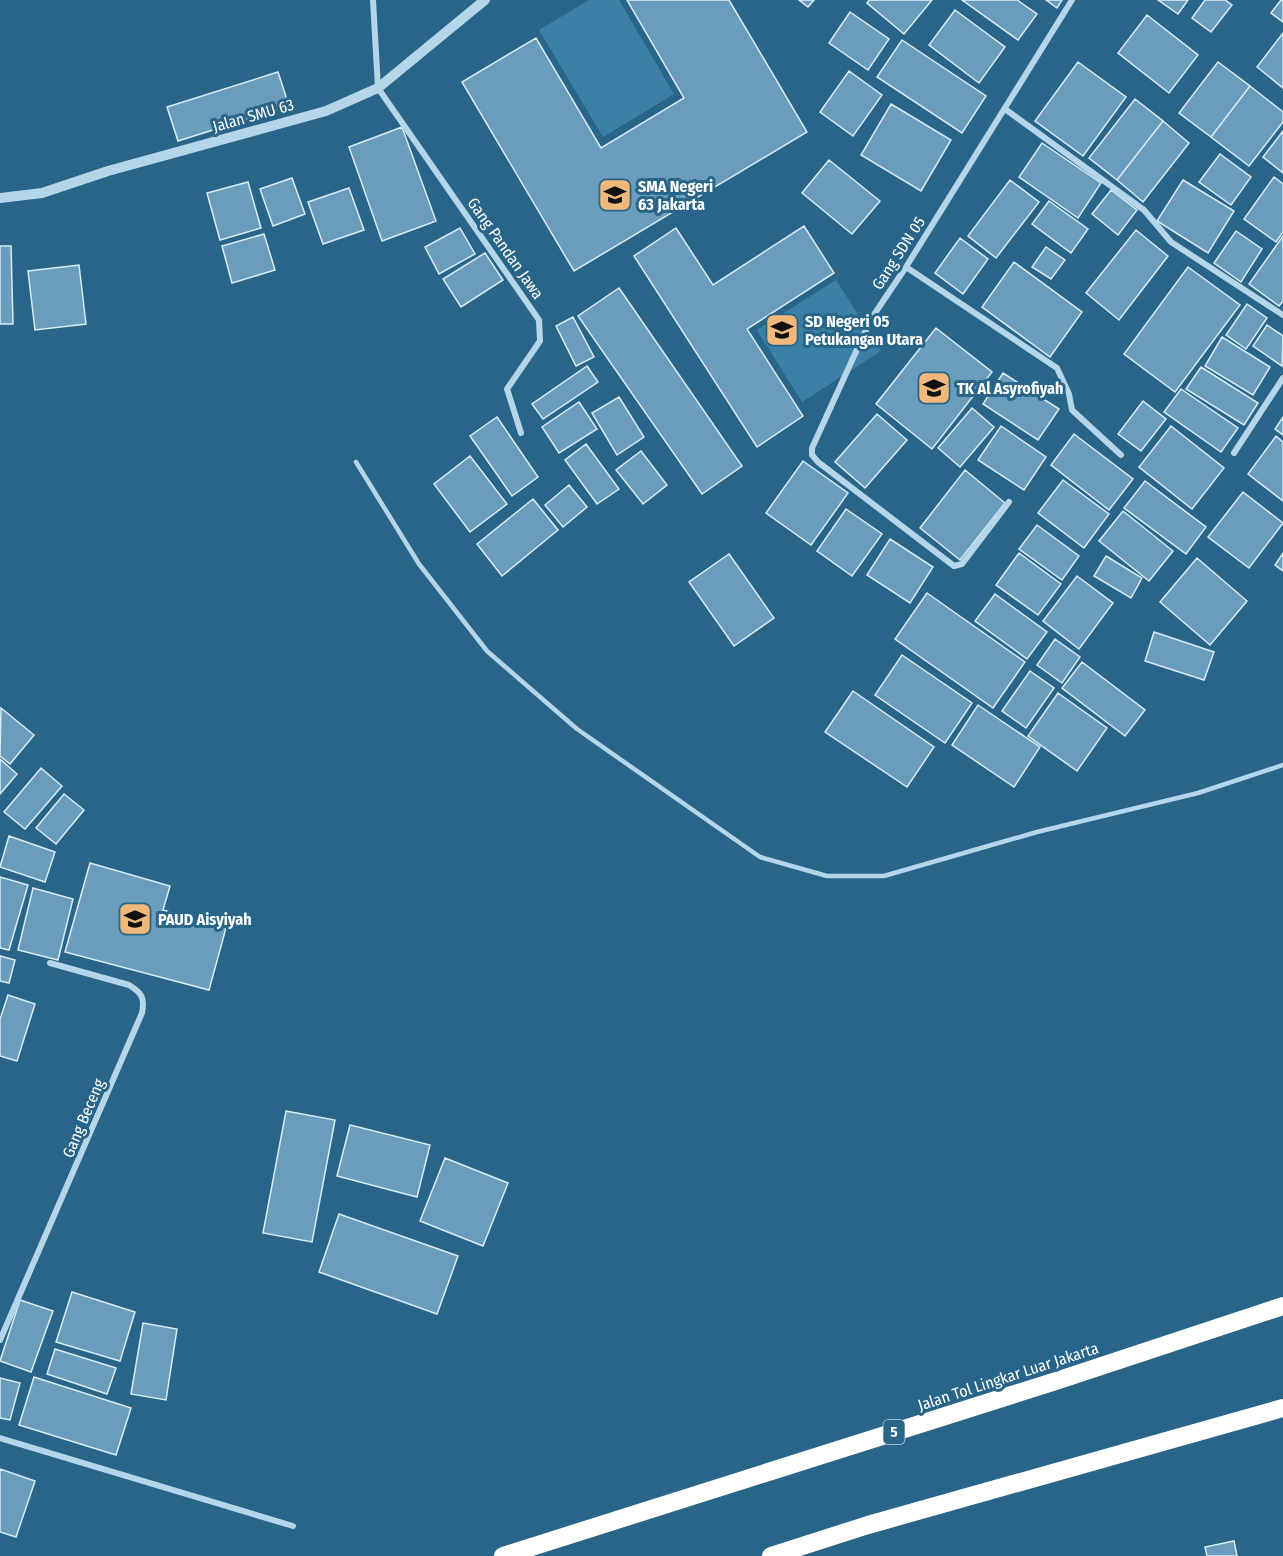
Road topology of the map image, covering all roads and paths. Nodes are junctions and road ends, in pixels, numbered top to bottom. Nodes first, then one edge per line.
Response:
1 (373, 0) edge
2 (485, 0) edge
3 (1072, 0) edge
4 (378, 87) junction
5 (1005, 109) junction
6 (0, 198) edge
7 (906, 267) junction
8 (1283, 315) edge
9 (1283, 378) edge
10 (521, 433) dead end
11 (1234, 453) dead end
12 (1121, 455) dead end
13 (356, 462) dead end
14 (1009, 502) dead end
15 (1283, 765) edge
16 (50, 963) dead end
17 (1283, 1306) edge
18 (0, 1340) edge
19 (1283, 1408) edge
20 (0, 1437) edge
21 (293, 1526) dead end
22 (503, 1556) edge
23 (771, 1556) edge

1 - 4 street
2 - 4 street, Jalan SMU 63
3 - 5 street, Gang SDN 05
4 - 6 street, Jalan SMU 63
4 - 10 street, Gang Pandan Jawa
5 - 7 street, Gang SDN 05
5 - 8 street
7 - 12 street
7 - 14 street, Gang SDN 05
9 - 11 street
13 - 15 lane
16 - 18 street, Gang Beceng
17 - 22 highway, Jalan Tol Lingkar Luar Jakarta / 5
19 - 23 highway
20 - 21 street

